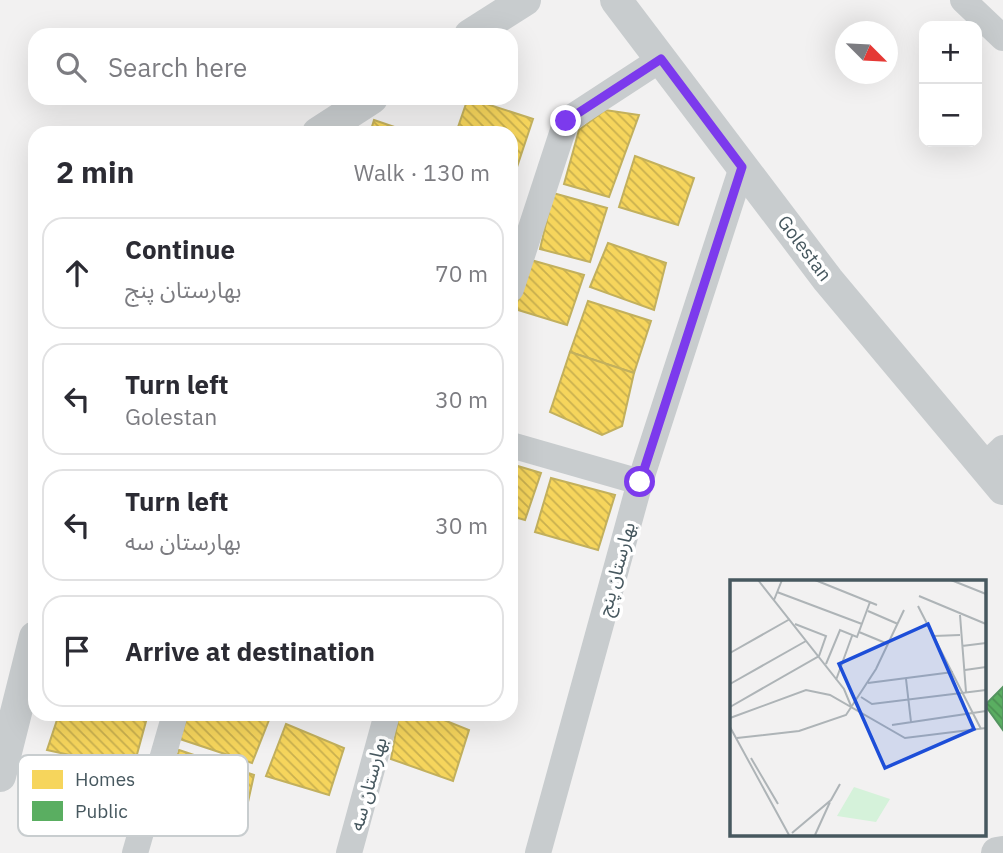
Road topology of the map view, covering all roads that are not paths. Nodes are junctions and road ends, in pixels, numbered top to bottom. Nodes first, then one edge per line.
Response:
1 (525, 0) edge
2 (616, 0) edge
3 (963, 0) edge
4 (481, 28) edge
5 (1003, 38) edge
6 (661, 59) junction
7 (361, 105) edge
8 (328, 126) edge
9 (742, 167) junction
10 (518, 268) edge
11 (518, 447) edge
12 (997, 468) edge
13 (640, 482) junction
14 (28, 665) edge
15 (173, 721) edge
16 (385, 721) edge
17 (163, 755) edge
18 (0, 776) edge
19 (140, 836) edge
20 (1003, 852) edge
21 (135, 853) edge
22 (349, 853) edge
23 (538, 853) edge
24 (997, 853) edge

1 - 4 street
2 - 6 street, Golestan
3 - 5 street
6 - 9 street, Golestan
6 - 10 street
7 - 8 street
9 - 12 street, Golestan
9 - 13 street, بهارستان پنج
11 - 13 street
13 - 23 street, بهارستان پنج
14 - 18 street
15 - 17 street
16 - 22 street, بهارستان سه
19 - 21 street
20 - 24 street

